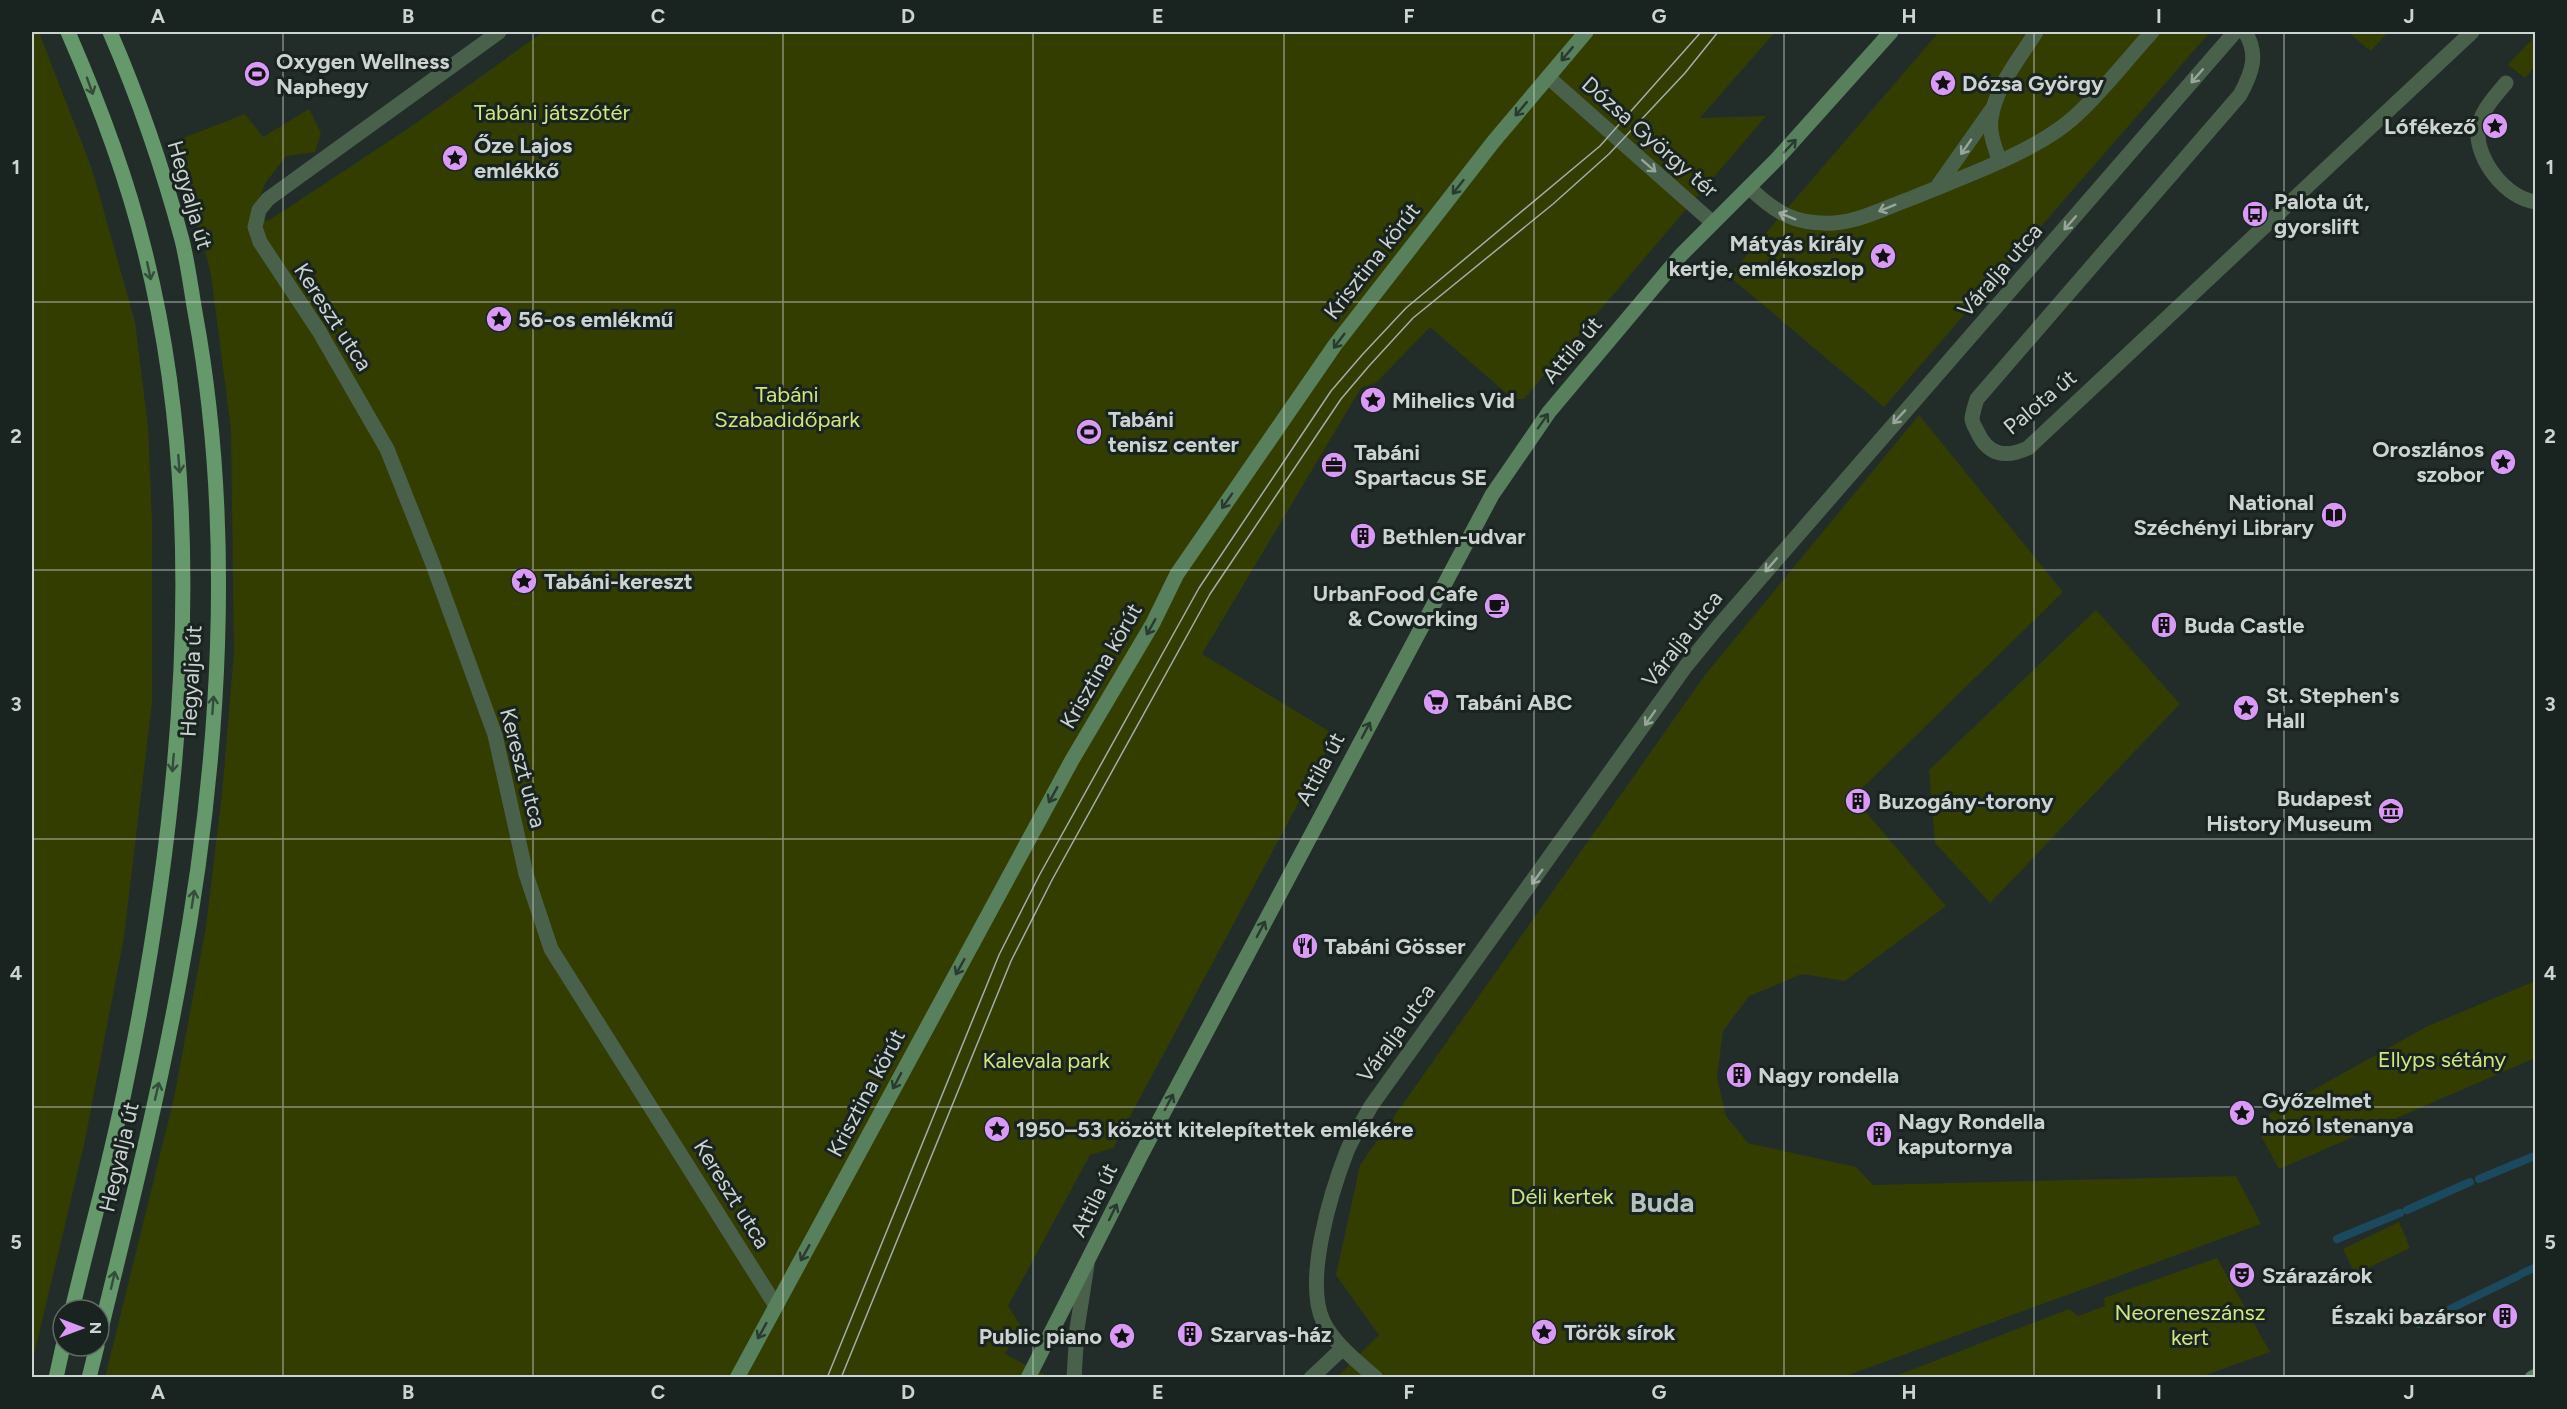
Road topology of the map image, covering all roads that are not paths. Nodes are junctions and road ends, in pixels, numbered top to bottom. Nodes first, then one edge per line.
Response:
1 (68, 32) edge
2 (110, 32) edge
3 (499, 32) edge
4 (1586, 32) edge
5 (1891, 32) edge
6 (2036, 32) edge
7 (2152, 32) edge
8 (2235, 32) edge
9 (2244, 32) edge
10 (2472, 32) edge
11 (1548, 77) junction
12 (2506, 83) dead end
13 (1994, 107) junction
14 (1999, 160) junction
15 (1749, 188) junction
16 (1937, 188) junction
17 (2535, 202) edge
18 (1712, 222) junction
19 (1087, 1265) junction
20 (75, 1298) edge
21 (108, 1298) edge
22 (776, 1306) junction
23 (1343, 1348) junction
24 (60, 1358) edge
25 (94, 1358) edge
26 (56, 1377) edge
27 (89, 1377) edge
28 (737, 1377) edge
29 (1028, 1377) edge
30 (1074, 1377) edge
31 (1311, 1377) edge
32 (1376, 1377) edge

1 -> 20 main road, Hegyalja út
21 -> 2 main road, Hegyalja út
3 - 22 street, Kereszt utca
4 -> 11 main road, Krisztina körút
15 -> 5 main road, Dózsa György tér
6 - 13 street
7 - 14 street
8 -> 23 street, Váralja utca
9 - 10 street, Palota út
11 -> 18 street, Dózsa György tér
11 -> 22 main road, Krisztina körút
12 - 17 street
13 - 14 street
13 -> 16 street
14 - 16 street, Dózsa György tér
16 -> 15 street, Dózsa György tér
15 - 18 main road, Dózsa György tér
19 -> 18 main road, Attila út
19 - 29 main road, Attila út
19 - 30 street
22 -> 28 main road, Krisztina körút
23 - 31 street
23 - 32 street, Váralja utca
24 - 26 main road
25 - 27 main road

